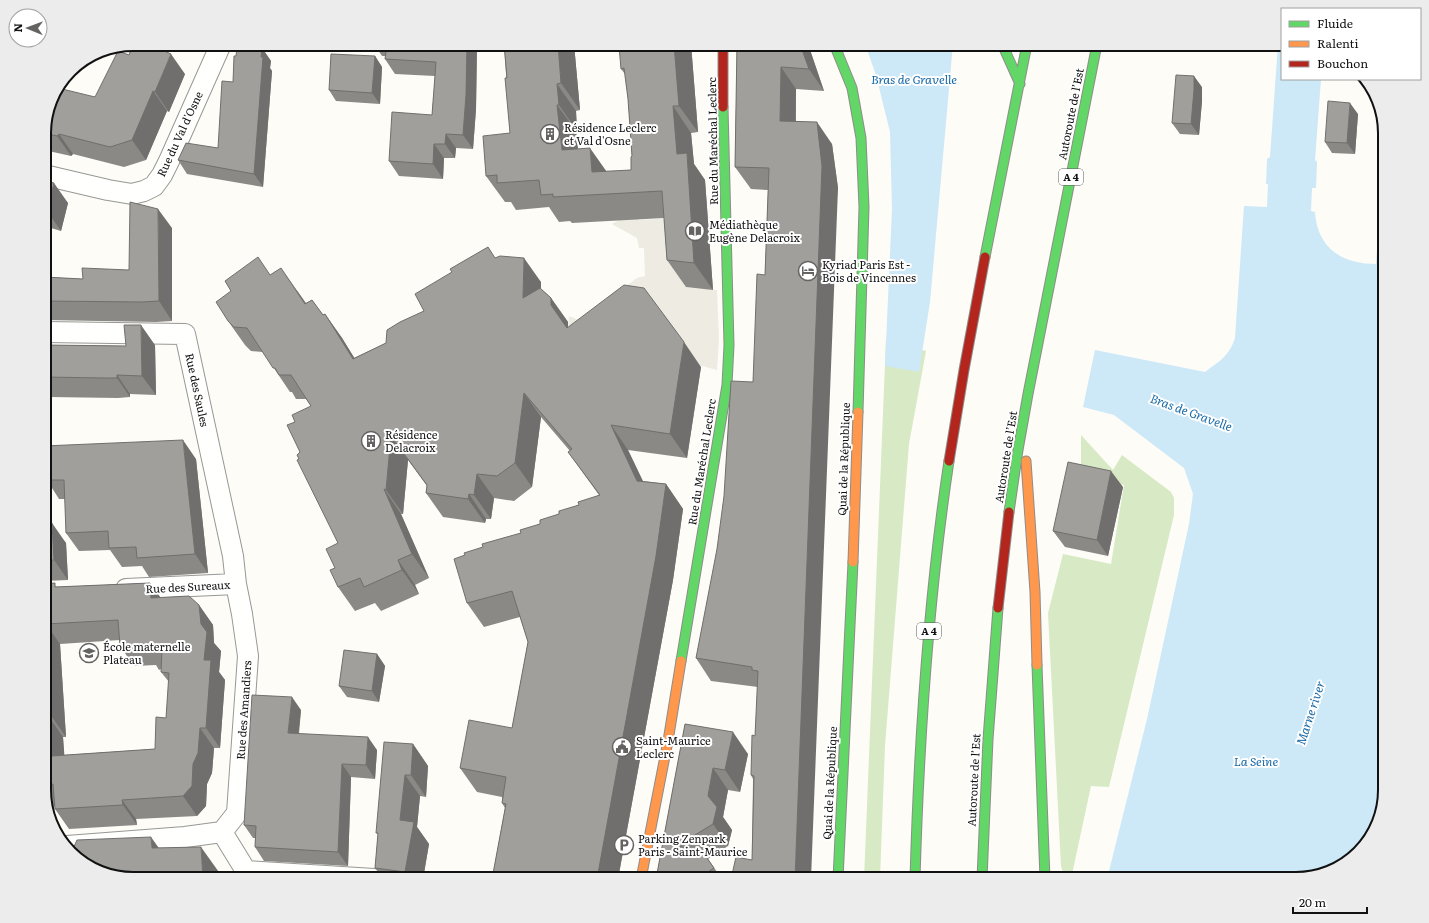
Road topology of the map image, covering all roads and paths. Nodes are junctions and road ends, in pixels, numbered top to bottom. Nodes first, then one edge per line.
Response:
1 (218, 51) edge
2 (723, 51) edge
3 (837, 51) edge
4 (1005, 51) edge
5 (1027, 51) edge
6 (1095, 51) edge
7 (1020, 84) junction
8 (51, 177) edge
9 (51, 332) edge
10 (1023, 421) junction
11 (236, 584) junction
12 (106, 590) edge
13 (222, 832) junction
14 (73, 846) edge
15 (290, 872) edge
16 (642, 872) edge
17 (838, 872) edge
18 (915, 872) edge
19 (982, 872) edge
20 (1045, 872) edge

1 - 8 street, Rue du Val d'Osne
2 - 16 main road, Rue du Maréchal Leclerc
3 - 17 main road, Quai de la République
4 - 7 main road
5 - 7 main road, A 4
6 - 10 main road, Autoroute de l’Est / A 4
7 - 18 main road, A 4
9 - 11 street, Rue des Saules
10 - 19 main road, Autoroute de l’Est / A 4
10 - 20 main road
11 - 12 street, Rue des Sureaux
11 - 13 street, Rue des Amandiers
13 - 14 street
13 - 15 street

